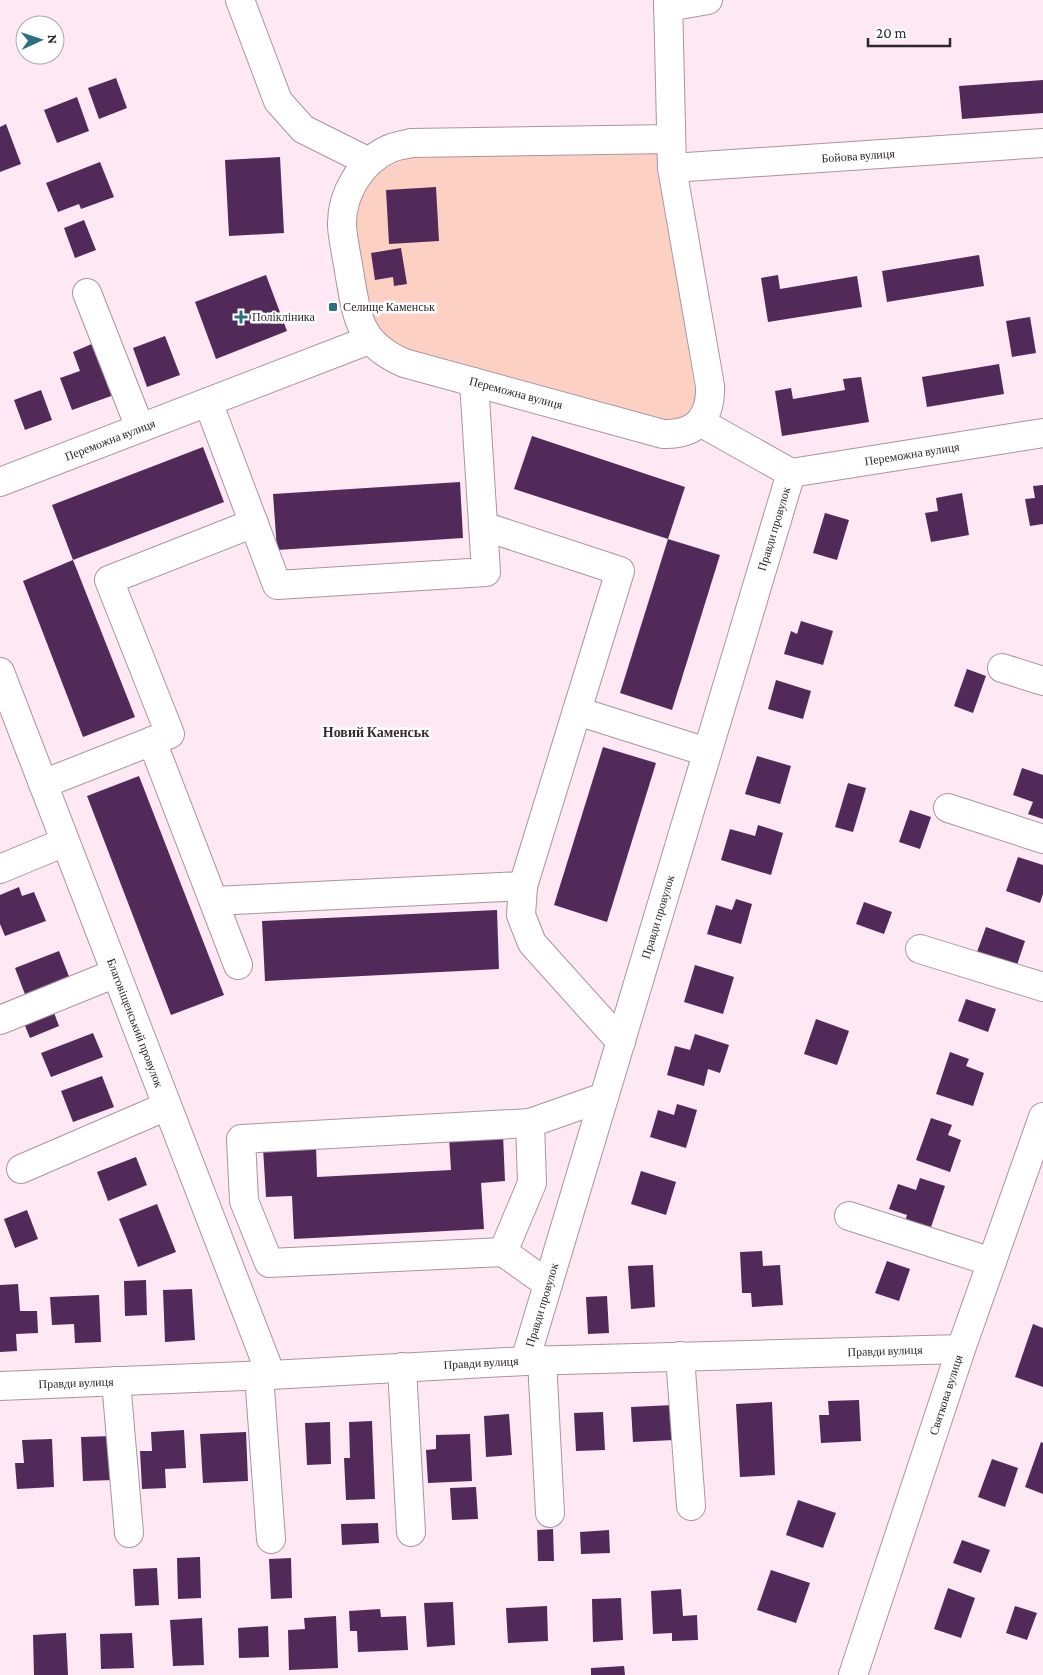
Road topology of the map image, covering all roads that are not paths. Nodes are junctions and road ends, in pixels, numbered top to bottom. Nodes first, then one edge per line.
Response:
1 (240, 0) edge
2 (708, 0) edge
3 (668, 4) edge
4 (670, 139) junction
5 (1043, 144) edge
6 (369, 162) junction
7 (672, 168) junction
8 (87, 293) dead end
9 (369, 340) junction
10 (474, 382) junction
11 (208, 402) junction
12 (700, 422) junction
13 (140, 428) junction
14 (1043, 433) edge
15 (2, 474) edge
16 (791, 474) junction
17 (254, 523) junction
18 (483, 526) junction
19 (1002, 668) dead end
20 (0, 672) edge
21 (1043, 681) edge
22 (577, 711) junction
23 (8, 719) edge
24 (152, 741) junction
25 (707, 752) junction
26 (43, 784) junction
27 (948, 808) dead end
28 (1043, 839) edge
29 (65, 842) junction
30 (0, 869) edge
31 (523, 886) junction
32 (214, 901) junction
33 (920, 948) dead end
34 (238, 965) dead end
35 (116, 974) junction
36 (1043, 987) edge
37 (0, 1020) edge
38 (621, 1042) junction
39 (604, 1097) junction
40 (167, 1106) junction
41 (1043, 1117) edge
42 (530, 1123) junction
43 (21, 1168) dead end
44 (849, 1216) dead end
45 (503, 1252) junction
46 (992, 1262) junction
47 (548, 1284) junction
48 (961, 1349) junction
49 (680, 1356) junction
50 (534, 1360) junction
51 (402, 1367) junction
52 (265, 1375) junction
53 (116, 1381) junction
54 (0, 1386) edge
55 (691, 1506) dead end
56 (550, 1513) dead end
57 (411, 1532) dead end
58 (129, 1533) dead end
59 (271, 1539) dead end
60 (853, 1675) edge

1 - 6 street
2 - 3 street
3 - 4 street
4 - 6 street
4 - 7 street
5 - 7 street, Бойова вулиця
6 - 9 street
7 - 12 street
8 - 13 street
9 - 10 street, Переможна вулиця
9 - 11 street, Переможна вулиця
10 - 12 street, Переможна вулиця
10 - 18 street
11 - 13 street, Переможна вулиця
11 - 17 street
12 - 16 street
13 - 15 street, Переможна вулиця
14 - 16 street, Переможна вулиця
16 - 25 street, Правди провулок
17 - 18 street
17 - 24 street
18 - 22 street
19 - 21 street
20 - 23 street, Благовіщенський провулок
22 - 25 street
22 - 31 street
23 - 26 street, Благовіщенський провулок
24 - 26 street
24 - 32 street
25 - 38 street, Правди провулок
26 - 29 street, Благовіщенський провулок
27 - 28 street
29 - 30 street
29 - 35 street, Благовіщенський провулок
31 - 32 street
31 - 38 street
32 - 34 street
33 - 36 street
35 - 37 street
35 - 40 street, Благовіщенський провулок
38 - 39 street, Правди провулок
39 - 42 street
39 - 47 street, Правди провулок
40 - 43 street
40 - 52 street, Благовіщенський провулок
41 - 46 street, Святкова вулиця
42 - 45 street
42 - 45 street
44 - 46 street
45 - 47 street
46 - 48 street, Святкова вулиця
47 - 50 street, Правди провулок
48 - 49 street, Правди вулиця
48 - 60 street, Святкова вулиця
49 - 50 street, Правди вулиця
49 - 55 street
50 - 51 street, Правди вулиця
50 - 56 street, Правди провулок
51 - 52 street, Правди вулиця
51 - 57 street
52 - 53 street, Правди вулиця
52 - 59 street, Благовіщенський провулок
53 - 54 street, Правди вулиця
53 - 58 street

